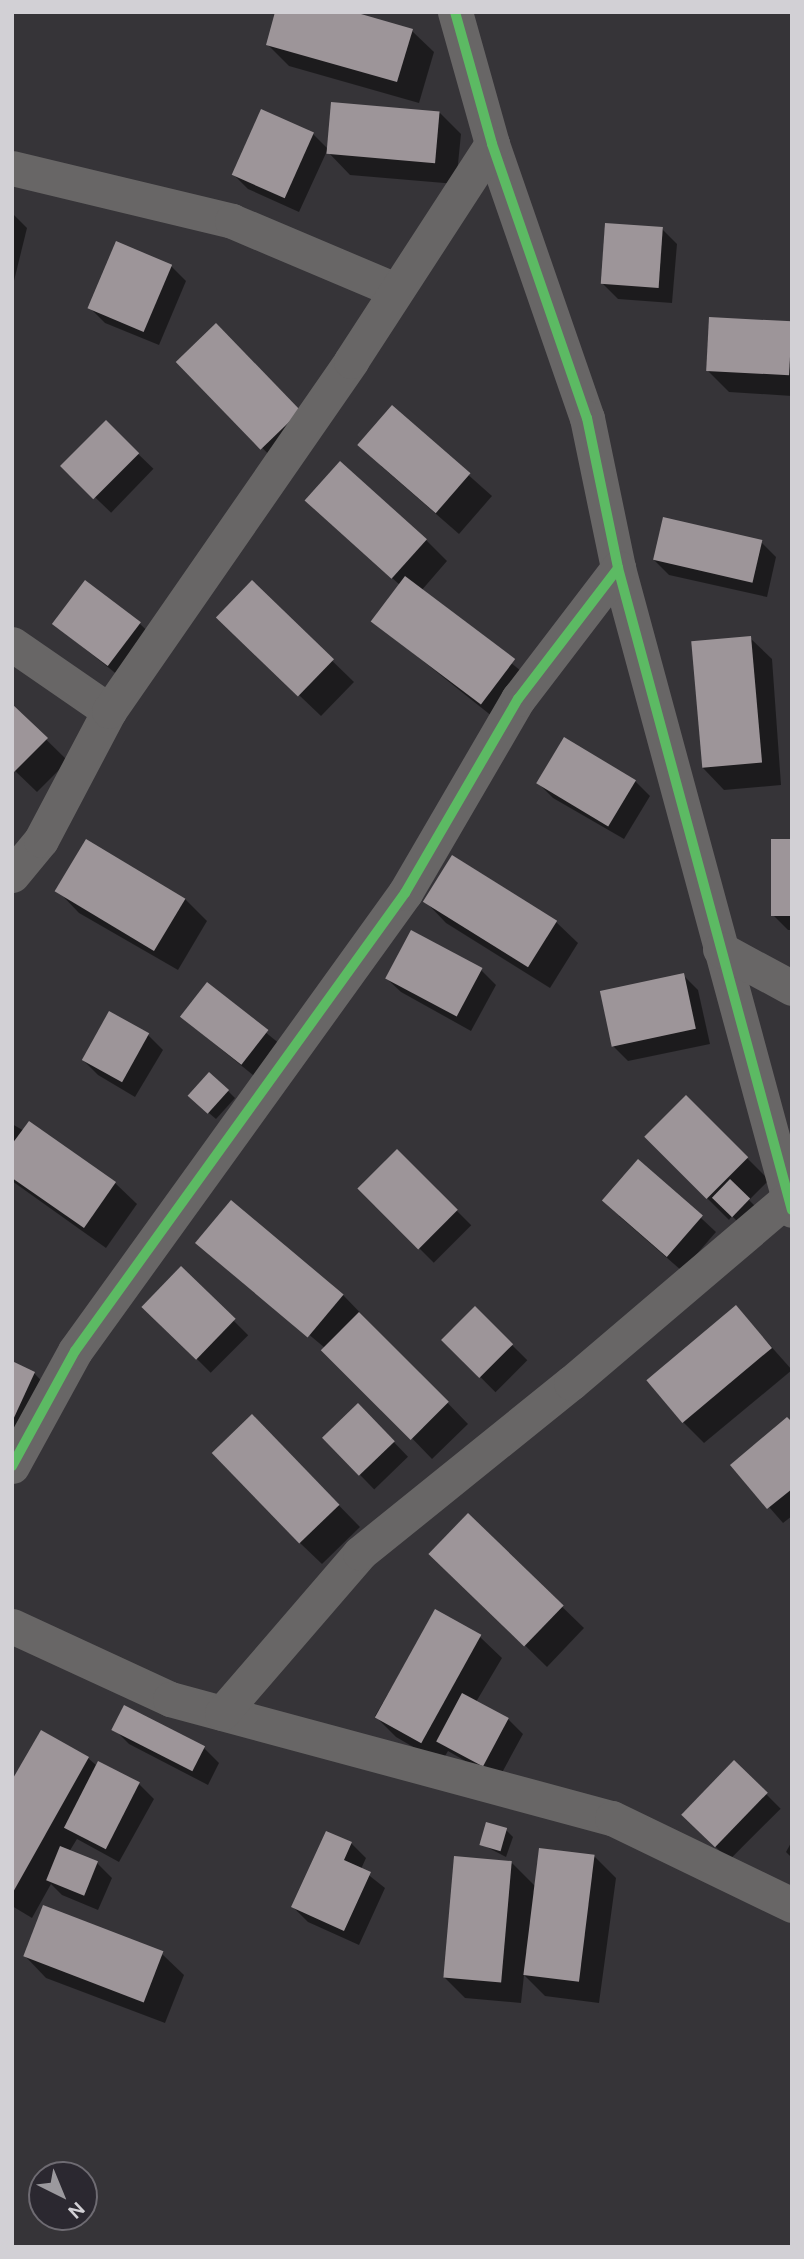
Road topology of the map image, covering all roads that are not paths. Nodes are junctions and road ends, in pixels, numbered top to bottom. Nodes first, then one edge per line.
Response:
1 (455, 12) edge
2 (492, 144) junction
3 (12, 168) edge
4 (395, 290) junction
5 (618, 568) junction
6 (12, 644) edge
7 (109, 710) junction
8 (12, 875) edge
9 (720, 950) junction
10 (792, 988) edge
11 (791, 1201) edge
12 (12, 1466) edge
13 (12, 1626) edge
14 (222, 1713) junction
15 (792, 1905) edge

1 - 2 street
2 - 4 street
2 - 5 street
3 - 4 street
4 - 7 street
5 - 9 street
5 - 12 street
6 - 7 street
7 - 8 street
9 - 10 street
9 - 11 street
11 - 14 street
13 - 14 street
14 - 15 street

